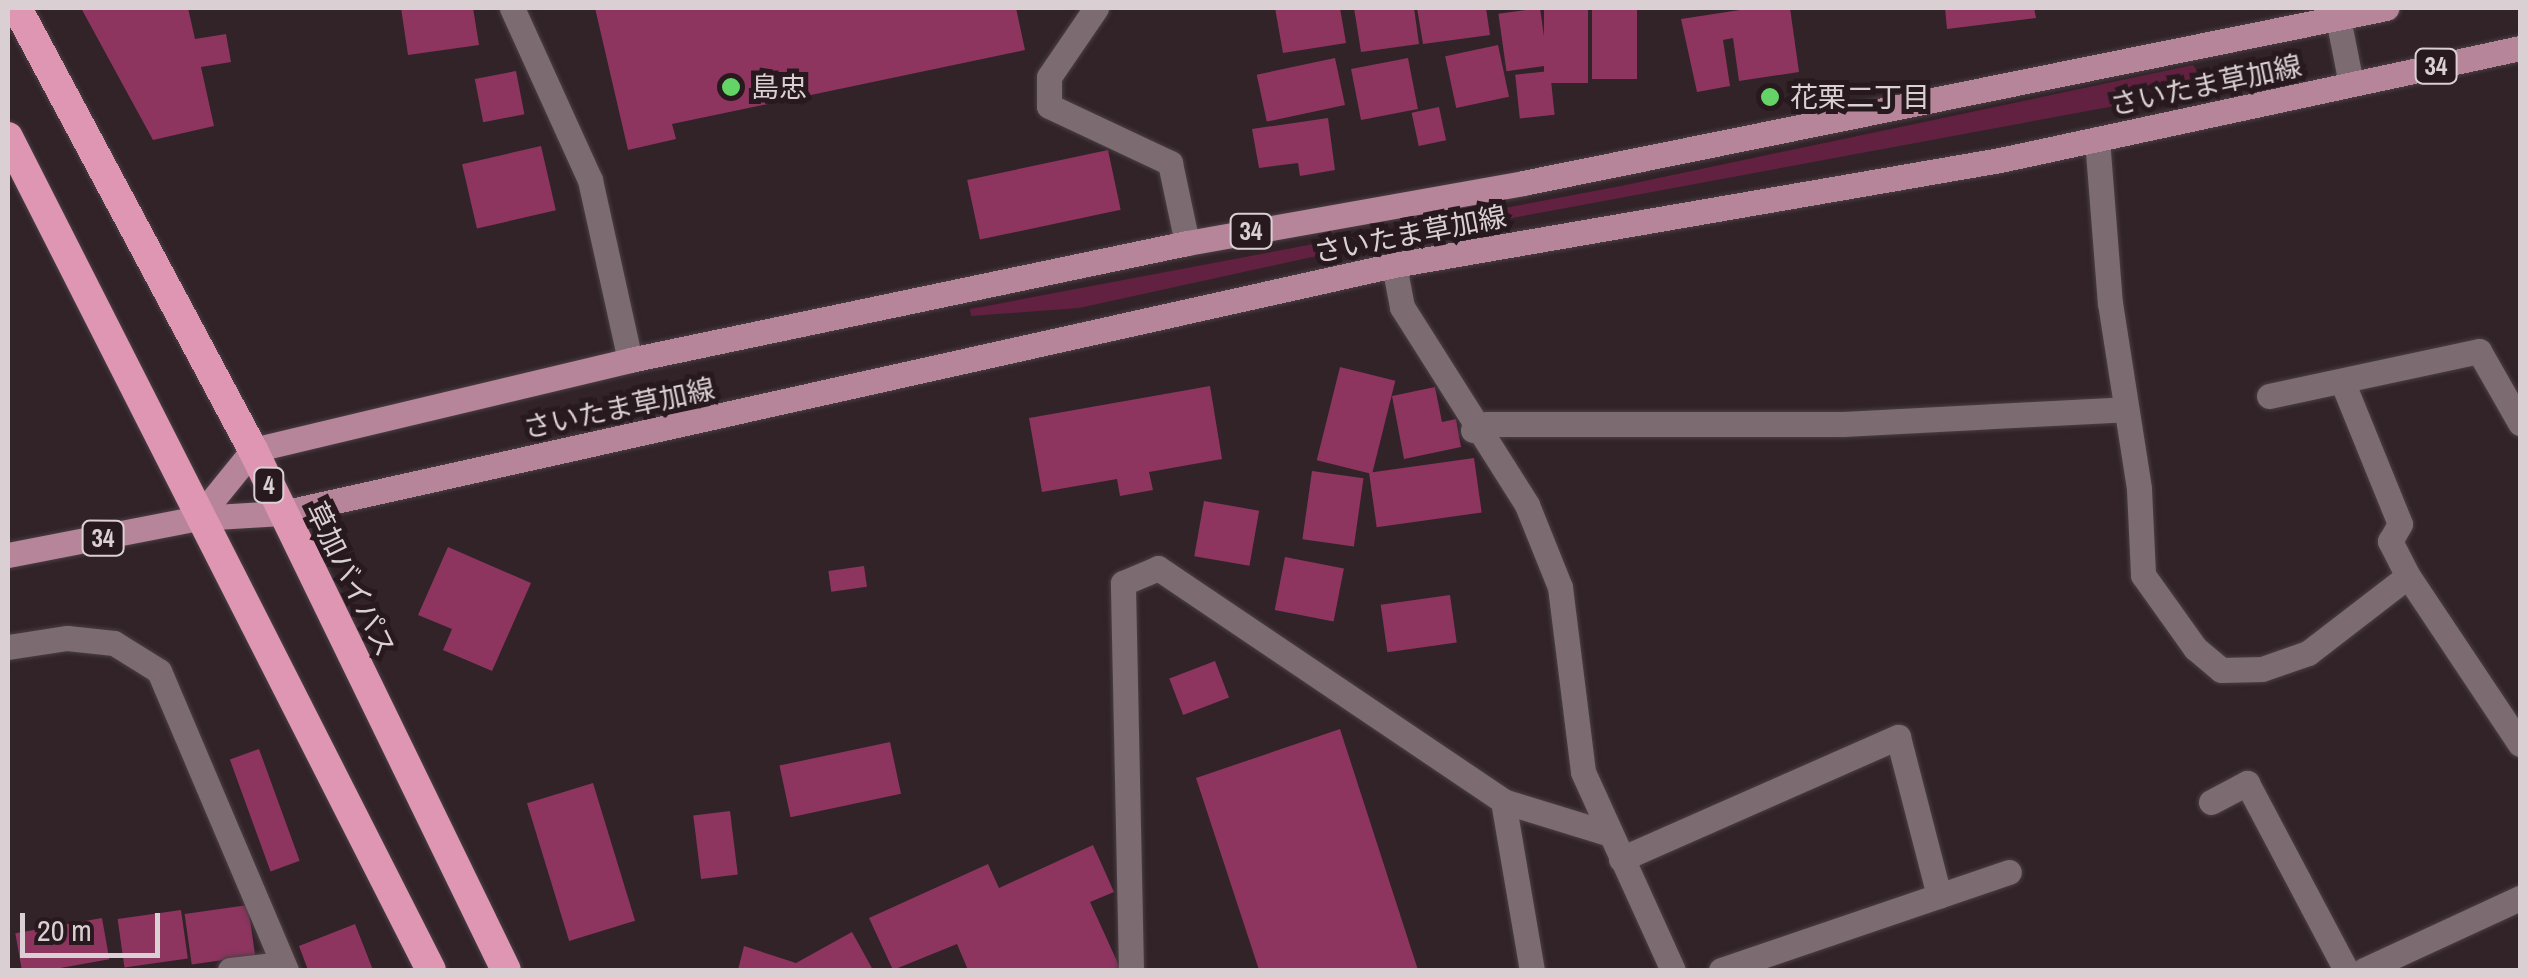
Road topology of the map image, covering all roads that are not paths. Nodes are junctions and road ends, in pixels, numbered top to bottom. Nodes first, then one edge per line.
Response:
1 (17, 8) edge
2 (512, 8) edge
3 (1096, 8) edge
4 (2386, 8) edge
5 (2338, 12) edge
6 (2520, 48) edge
7 (2351, 84) junction
8 (8, 137) edge
9 (2096, 139) junction
10 (1188, 242) junction
11 (1394, 265) junction
12 (630, 360) junction
13 (2342, 380) junction
14 (2269, 396) dead end
15 (2126, 409) junction
16 (2520, 424) edge
17 (1473, 430) junction
18 (253, 450) junction
19 (282, 514) junction
20 (198, 518) junction
21 (8, 556) edge
22 (2408, 576) junction
23 (8, 647) edge
24 (2520, 744) edge
25 (1503, 801) junction
26 (2211, 802) dead end
27 (1610, 834) junction
28 (1622, 859) junction
29 (2009, 872) dead end
30 (1939, 896) junction
31 (2520, 898) edge
32 (284, 967) edge
33 (230, 970) edge
34 (430, 970) edge
35 (506, 970) edge
36 (1130, 970) edge
37 (1532, 970) edge
38 (1674, 970) edge
39 (1721, 970) edge
40 (2346, 970) edge
41 (2364, 970) edge

1 - 18 highway, 草加バイパス / 4
2 - 12 street
3 - 10 street
4 - 5 main road, さいたま草加線 / 34
5 - 7 street
5 - 10 main road, さいたま草加線 / 34
6 - 7 main road, さいたま草加線 / 34
7 - 9 main road, さいたま草加線 / 34
8 - 20 highway
9 - 11 main road, さいたま草加線 / 34
9 - 15 street
10 - 12 main road, さいたま草加線 / 34
11 - 17 street
11 - 19 main road, さいたま草加線 / 34
12 - 18 main road, さいたま草加線 / 34
13 - 14 street
13 - 16 street
13 - 22 street
15 - 17 street
15 - 22 street
17 - 27 street
18 - 19 highway, 草加バイパス / 4
18 - 20 main road
19 - 20 main road, さいたま草加線 / 34
19 - 35 highway, 草加バイパス / 4
20 - 21 main road, さいたま草加線 / 34
20 - 34 highway
22 - 24 street
23 - 32 street
25 - 27 street
25 - 36 street
25 - 37 street
26 - 40 street
27 - 28 street
28 - 30 street
28 - 38 street
29 - 30 street
30 - 39 street
31 - 41 street
32 - 33 street

